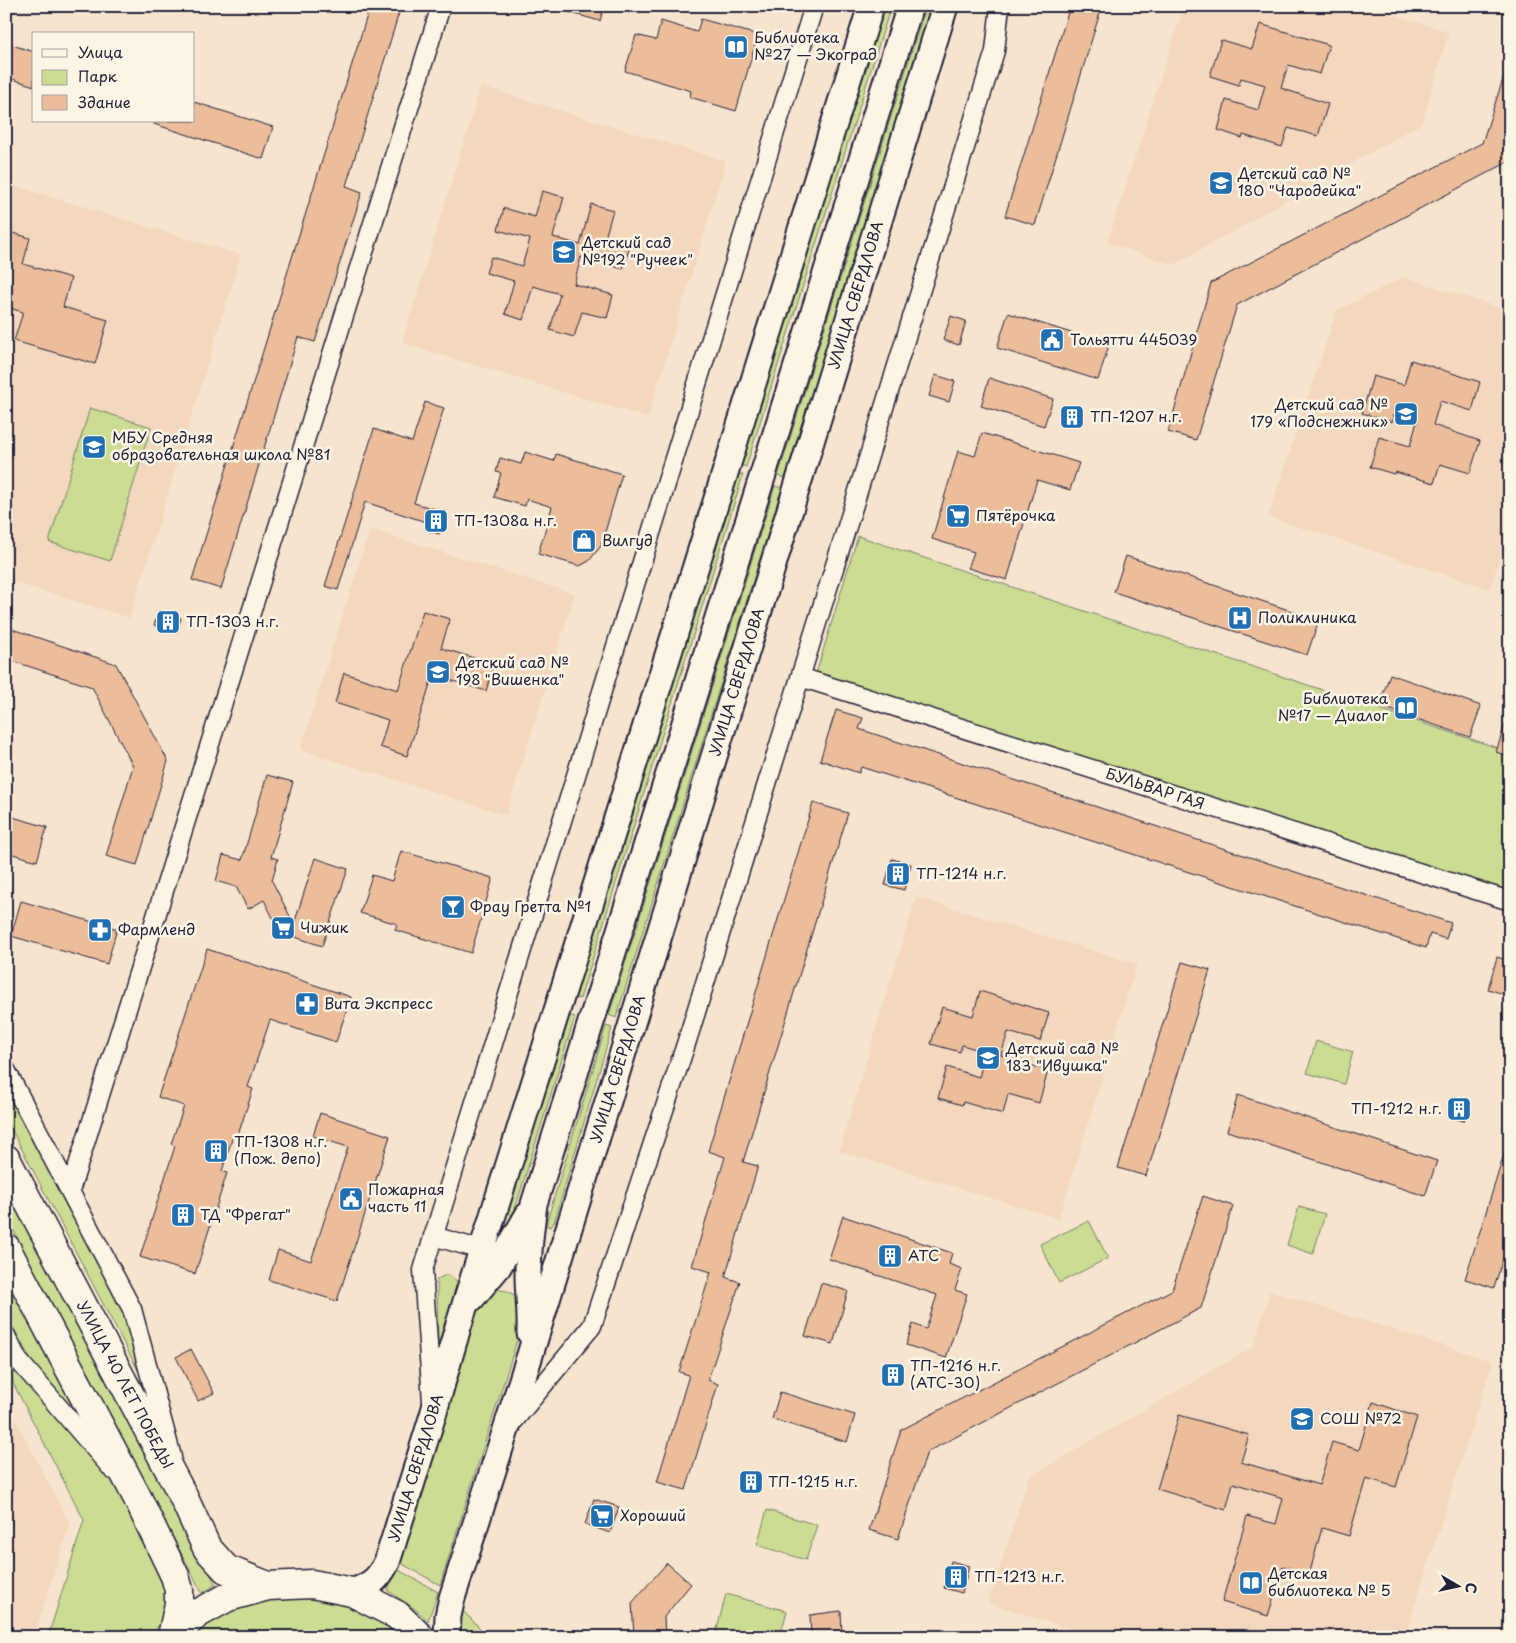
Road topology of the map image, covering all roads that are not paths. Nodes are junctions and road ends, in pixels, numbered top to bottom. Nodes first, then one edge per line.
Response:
1 (441, 6) edge
2 (814, 6) edge
3 (871, 6) edge
4 (910, 6) edge
5 (945, 6) edge
6 (1000, 6) edge
7 (800, 677) junction
8 (1510, 901) edge
9 (6, 1070) edge
10 (6, 1159) edge
11 (70, 1191) junction
12 (534, 1204) junction
13 (433, 1236) junction
14 (6, 1248) edge
15 (482, 1250) junction
16 (482, 1287) junction
17 (528, 1302) junction
18 (458, 1326) junction
19 (6, 1336) edge
20 (529, 1358) junction
21 (433, 1415) junction
22 (505, 1431) junction
23 (183, 1496) junction
24 (137, 1497) junction
25 (268, 1586) junction
26 (352, 1592) junction
27 (171, 1636) edge
28 (420, 1637) edge
29 (448, 1637) edge

1 - 11 street
2 - 13 street
3 - 15 main road, УЛИЦА СВЕРДЛОВА
4 - 12 main road, УЛИЦА СВЕРДЛОВА
5 - 20 main road, УЛИЦА СВЕРДЛОВА
6 - 7 street
7 - 8 street, БУЛЬВАР ГАЯ
7 - 22 street
9 - 11 street
10 - 23 main road, УЛИЦА 40 ЛЕТ ПОБЕДЫ
11 - 23 street
12 - 16 main road, УЛИЦА СВЕРДЛОВА
12 - 17 main road, УЛИЦА СВЕРДЛОВА
13 - 15 street
13 - 21 street
14 - 24 main road
15 - 18 main road, УЛИЦА СВЕРДЛОВА
16 - 17 main road
16 - 18 main road, УЛИЦА СВЕРДЛОВА
17 - 20 main road, УЛИЦА СВЕРДЛОВА
18 - 21 main road, УЛИЦА СВЕРДЛОВА
19 - 24 street
20 - 22 main road, УЛИЦА СВЕРДЛОВА
21 - 26 main road, УЛИЦА СВЕРДЛОВА
22 - 29 main road, УЛИЦА СВЕРДЛОВА
23 - 25 main road, УЛИЦА 40 ЛЕТ ПОБЕДЫ
24 - 27 main road
25 - 26 main road
25 - 27 main road
26 - 28 main road

